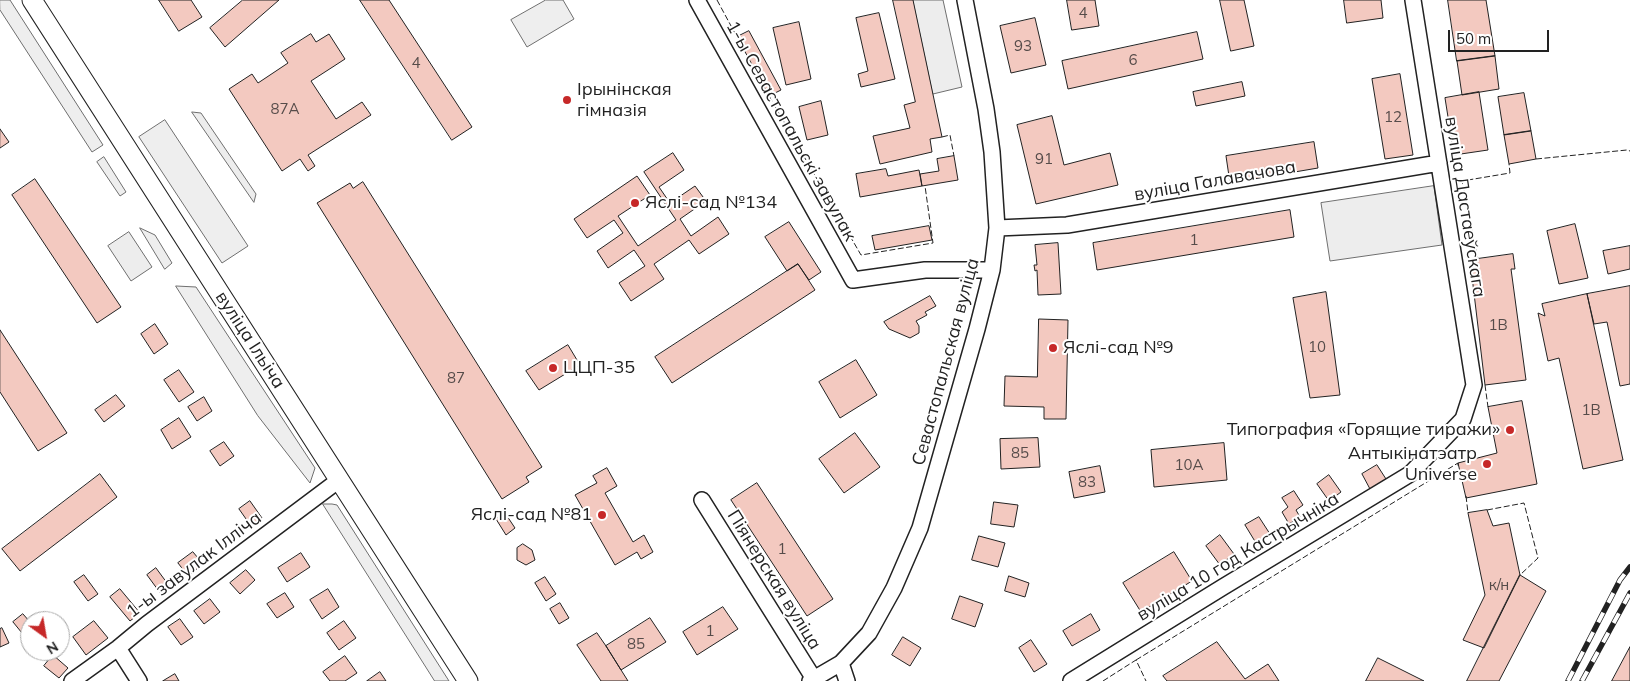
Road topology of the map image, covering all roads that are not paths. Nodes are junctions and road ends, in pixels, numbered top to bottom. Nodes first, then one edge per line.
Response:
1 (32, 0) edge
2 (697, 0) edge
3 (965, 0) edge
4 (1413, 0) edge
5 (1439, 163) junction
6 (997, 228) junction
7 (992, 270) junction
8 (1463, 419) joint
9 (339, 480) junction
10 (702, 500) dead end
11 (118, 648) junction
12 (842, 664) junction
13 (812, 680) edge
14 (72, 681) edge
15 (139, 681) edge
16 (468, 681) edge
17 (847, 681) edge
18 (1071, 681) edge

1 - 9 main road, вуліца Ільіча
2 - 7 street, 1-ы Севастопальскі завулак
3 - 6 street, Севастопальская вуліца
4 - 5 street, вуліца Дастаеўскага
5 - 6 street, вуліца Галавачова
5 - 8 street, вуліца Дастаеўскага
6 - 7 street, Севастопальская вуліца
7 - 12 street, Севастопальская вуліца
8 - 18 street, вуліца 10 год Кастрычніка
9 - 11 street, 1-ы завулак Ілліча
9 - 16 main road, вуліца Ільіча
10 - 13 street, Піянерская вуліца
11 - 14 street, 1-ы завулак Ілліча
11 - 15 street
12 - 13 street
12 - 17 street

